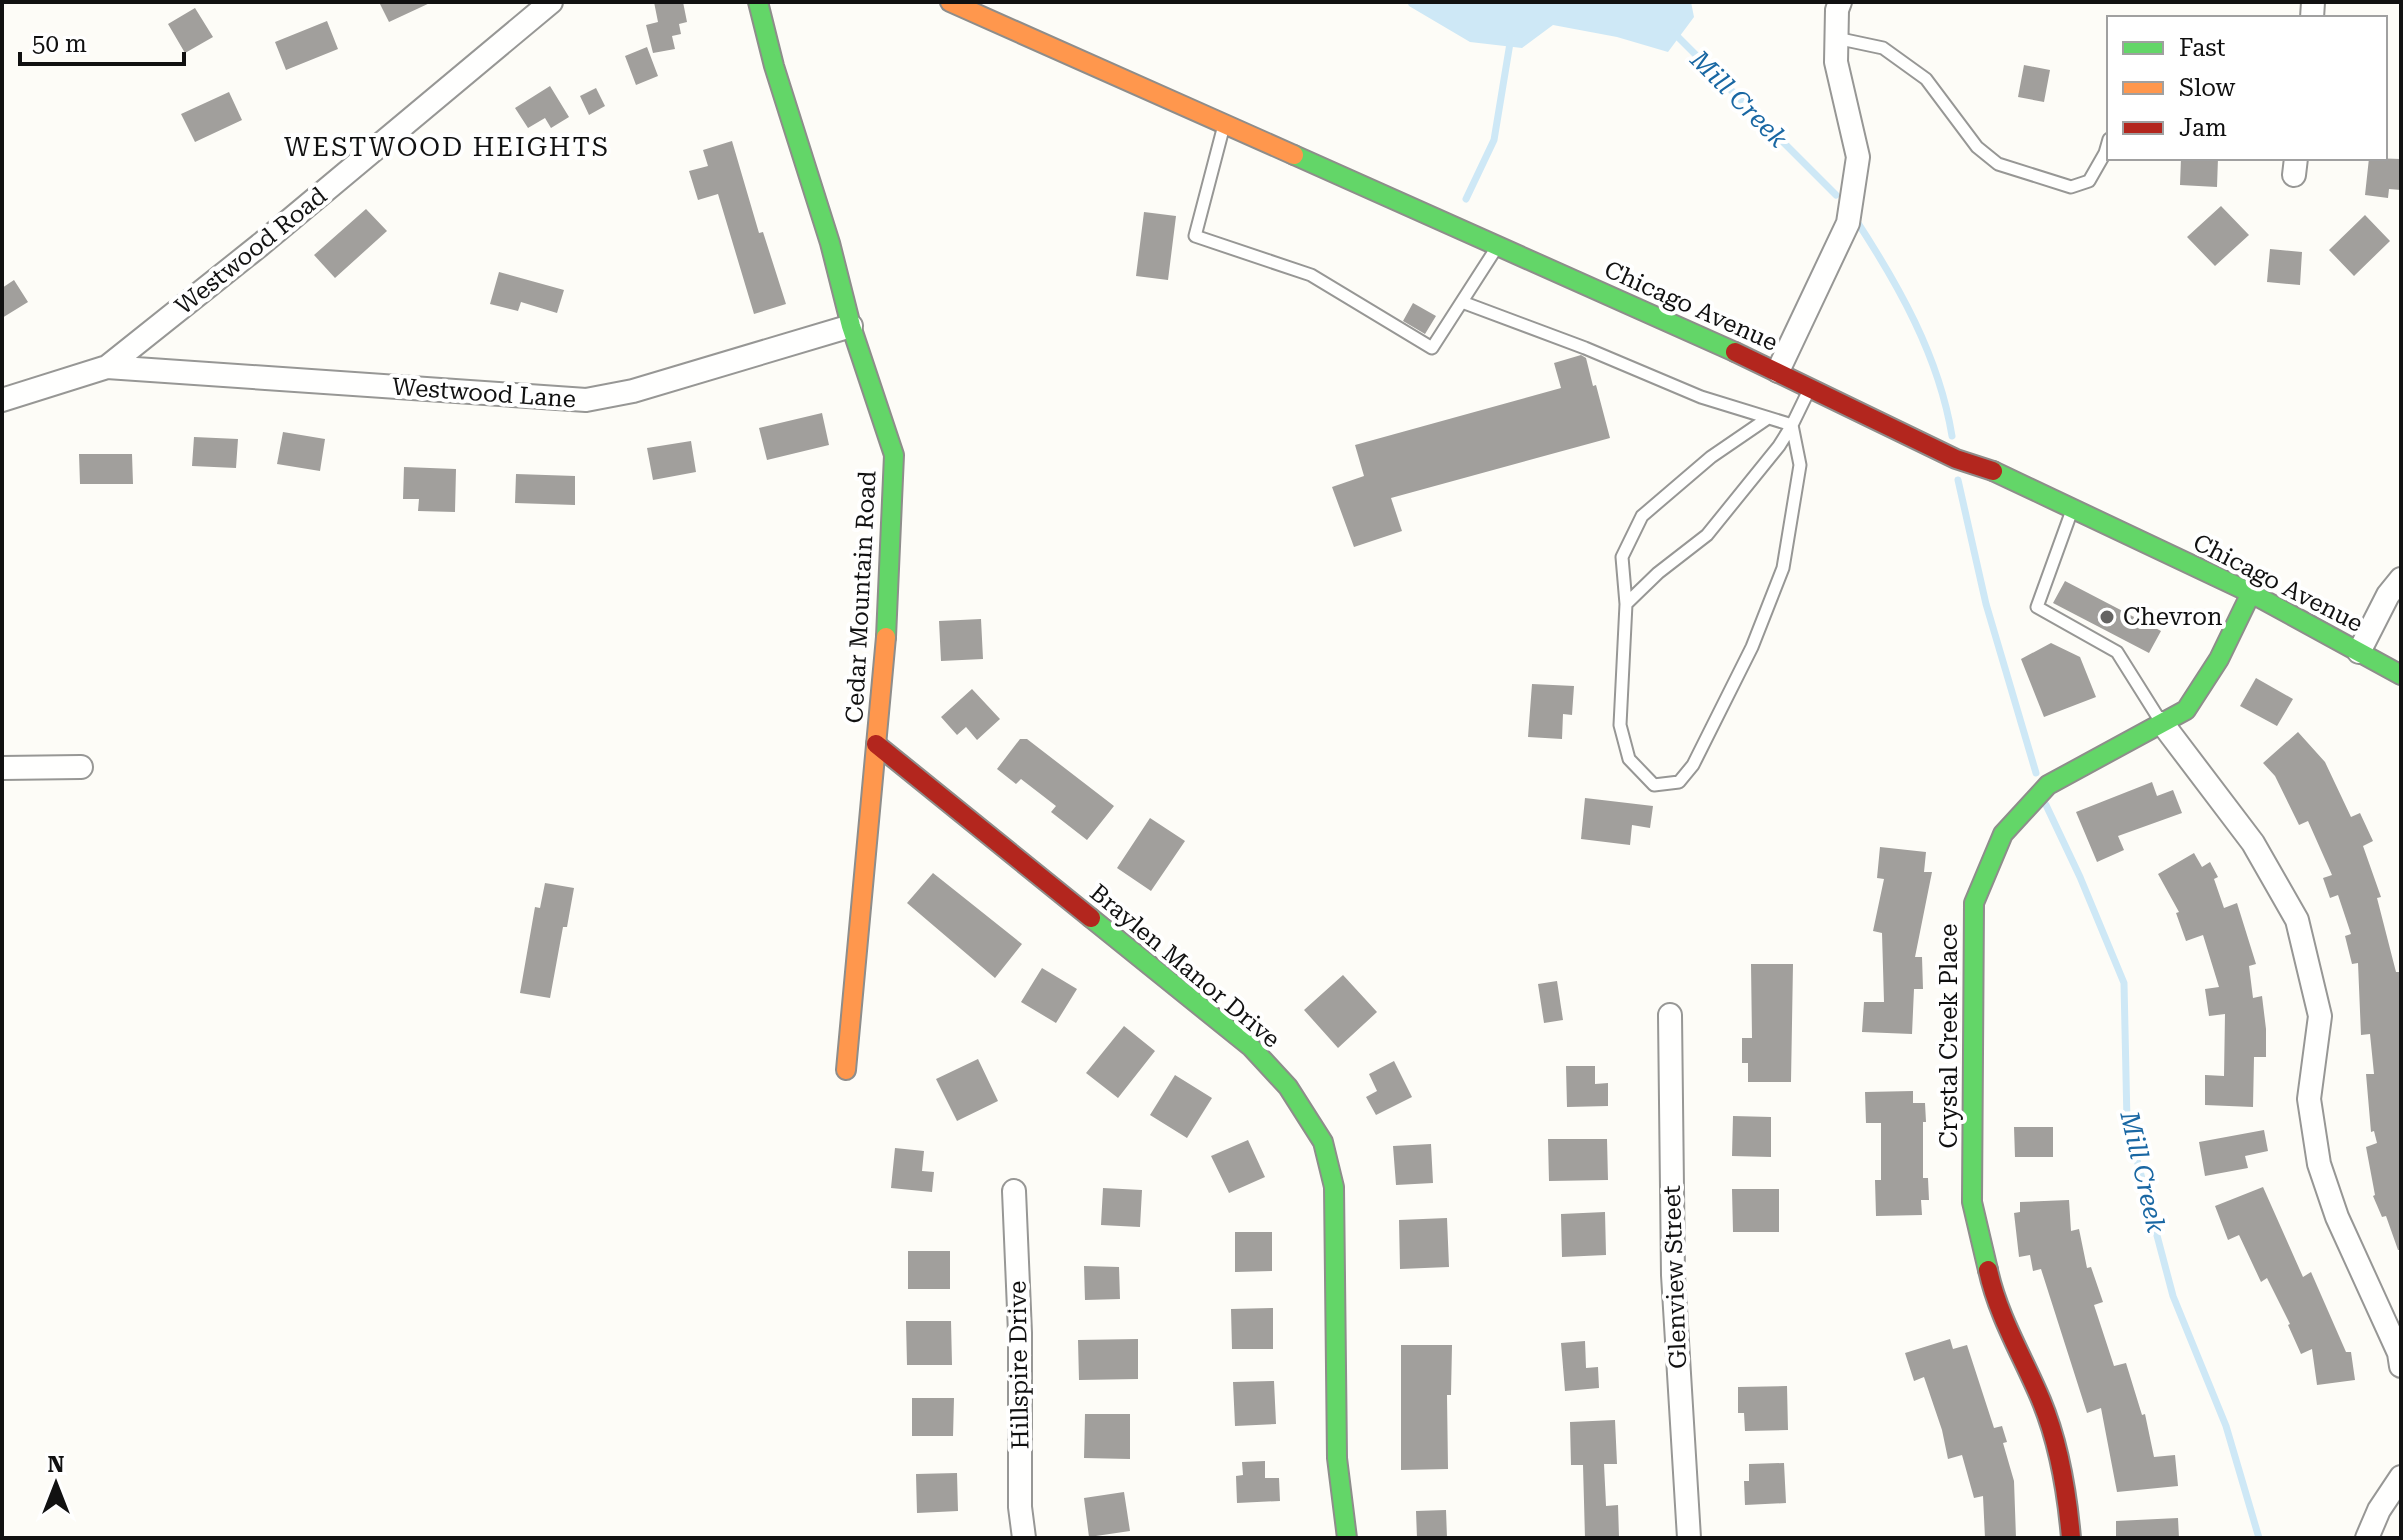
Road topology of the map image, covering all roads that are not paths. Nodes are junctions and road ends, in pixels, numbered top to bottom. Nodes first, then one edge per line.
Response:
1 (551, 2) edge
2 (758, 2) edge
3 (950, 2) edge
4 (1840, 2) edge
5 (1836, 38) junction
6 (1224, 124) junction
7 (2107, 146) edge
8 (1497, 246) junction
9 (1462, 302) junction
10 (851, 326) junction
11 (107, 367) junction
12 (1778, 371) junction
13 (1810, 387) junction
14 (2, 400) edge
15 (1768, 418) junction
16 (1792, 425) junction
17 (2072, 508) junction
18 (2401, 579) edge
19 (2251, 593) junction
20 (1626, 604) junction
21 (2359, 652) junction
22 (2401, 675) edge
23 (2162, 723) junction
24 (876, 744) junction
25 (81, 767) dead end
26 (2, 768) edge
27 (1670, 1015) dead end
28 (846, 1070) dead end
29 (1014, 1191) dead end
30 (2401, 1366) edge
31 (2401, 1477) edge
32 (1024, 1538) edge
33 (1347, 1538) edge
34 (1689, 1538) edge
35 (2071, 1538) edge
36 (2367, 1538) edge

1 - 11 street, Westwood Road
2 - 10 street, Cedar Mountain Road
3 - 6 street, Chicago Avenue
4 - 5 street
5 - 7 lane
5 - 12 street
6 - 8 street, Chicago Avenue
6 - 9 lane
8 - 9 lane
8 - 12 street, Chicago Avenue
9 - 15 lane
10 - 11 street, Westwood Lane
10 - 24 street, Cedar Mountain Road
11 - 14 street, Westwood Road
12 - 13 street, Chicago Avenue
13 - 16 lane
13 - 17 street, Chicago Avenue
15 - 16 lane
15 - 20 lane
16 - 20 lane
16 - 20 lane
17 - 19 street, Chicago Avenue
17 - 23 lane
18 - 21 street
19 - 21 street, Chicago Avenue
19 - 23 street, Crystal Creek Place
21 - 22 street, Chicago Avenue
23 - 30 street
23 - 35 street, Crystal Creek Place
24 - 28 street, Cedar Mountain Road
24 - 33 street, Braylen Manor Drive
25 - 26 street
27 - 34 street, Glenview Street
29 - 32 street, Hillspire Drive
31 - 36 street

